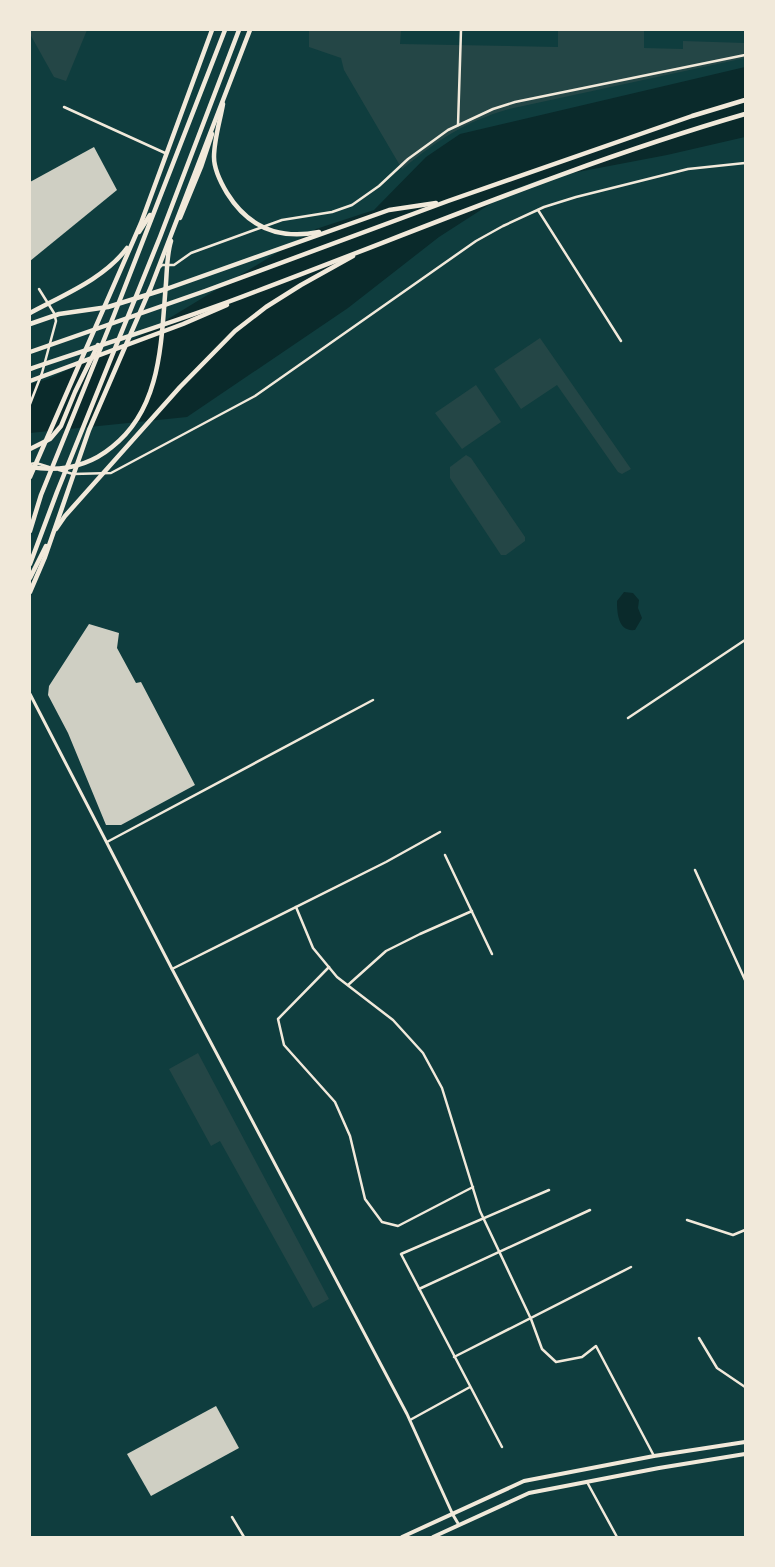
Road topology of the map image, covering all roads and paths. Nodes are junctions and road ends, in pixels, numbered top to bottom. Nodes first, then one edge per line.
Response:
1 (212, 30) edge
2 (225, 30) edge
3 (239, 30) edge
4 (249, 30) edge
5 (461, 30) edge
6 (745, 55) edge
7 (225, 94) junction
8 (745, 100) edge
9 (64, 107) dead end
10 (745, 114) edge
11 (458, 125) junction
12 (166, 153) junction
13 (745, 163) edge
14 (448, 201) junction
15 (157, 203) junction
16 (538, 210) junction
17 (332, 230) junction
18 (370, 247) junction
19 (156, 272) junction
20 (39, 289) dead end
21 (256, 292) junction
22 (30, 314) edge
23 (114, 315) junction
24 (30, 324) edge
25 (621, 341) dead end
26 (30, 352) edge
27 (30, 370) edge
28 (30, 381) edge
29 (30, 404) edge
30 (30, 449) edge
31 (36, 463) junction
32 (30, 465) edge
33 (73, 474) junction
34 (30, 477) edge
35 (30, 531) edge
36 (30, 564) edge
37 (30, 578) edge
38 (30, 592) edge
39 (745, 640) edge
40 (30, 694) edge
41 (373, 700) dead end
42 (628, 718) dead end
43 (440, 832) dead end
44 (107, 842) junction
45 (445, 855) dead end
46 (695, 870) dead end
47 (296, 907) junction
48 (472, 912) junction
49 (492, 954) dead end
50 (329, 967) junction
51 (172, 970) junction
52 (745, 980) edge
53 (348, 985) junction
54 (473, 1187) junction
55 (549, 1190) dead end
56 (590, 1210) dead end
57 (484, 1218) junction
58 (687, 1220) dead end
59 (745, 1230) edge
60 (499, 1252) junction
61 (631, 1267) dead end
62 (419, 1289) junction
63 (531, 1319) junction
64 (699, 1338) dead end
65 (454, 1357) junction
66 (470, 1387) junction
67 (745, 1387) edge
68 (410, 1420) junction
69 (745, 1442) edge
70 (502, 1447) dead end
71 (745, 1454) edge
72 (654, 1456) junction
73 (587, 1482) junction
74 (453, 1514) junction
75 (232, 1517) dead end
76 (459, 1526) junction
77 (244, 1537) edge
78 (402, 1537) edge
79 (433, 1537) edge
80 (617, 1537) edge

1 - 12 highway
2 - 15 highway
3 - 36 highway
4 - 7 highway
4 - 19 highway
5 - 11 street
6 - 11 street
7 - 17 highway
7 - 32 highway
8 - 14 highway
9 - 12 street
10 - 18 highway
11 - 19 street
12 - 31 highway
13 - 16 street
14 - 17 highway
14 - 26 highway
15 - 22 highway
15 - 23 highway
16 - 25 street
16 - 33 street
17 - 24 highway
18 - 21 highway
18 - 37 highway
19 - 33 highway
20 - 29 street
21 - 27 highway
21 - 28 highway
23 - 30 highway
23 - 35 highway
31 - 32 street
31 - 33 street
31 - 34 highway
33 - 38 highway
39 - 42 street
40 - 44 street
41 - 44 street
43 - 47 street
44 - 51 street
45 - 48 street
46 - 52 street
47 - 50 street
47 - 51 street
48 - 49 street
48 - 53 street
50 - 53 street
50 - 54 street
51 - 68 street
53 - 54 street
54 - 57 street
55 - 57 street
56 - 60 street
57 - 60 street
57 - 62 street
58 - 59 street
60 - 62 street
60 - 63 street
61 - 63 street
62 - 65 street
63 - 65 street
63 - 72 street
64 - 67 street
65 - 66 street
66 - 68 street
66 - 70 street
68 - 74 street
69 - 72 main road
71 - 73 main road
72 - 74 main road
73 - 76 main road
73 - 80 street
74 - 76 street
74 - 78 main road
75 - 77 street
76 - 79 main road

